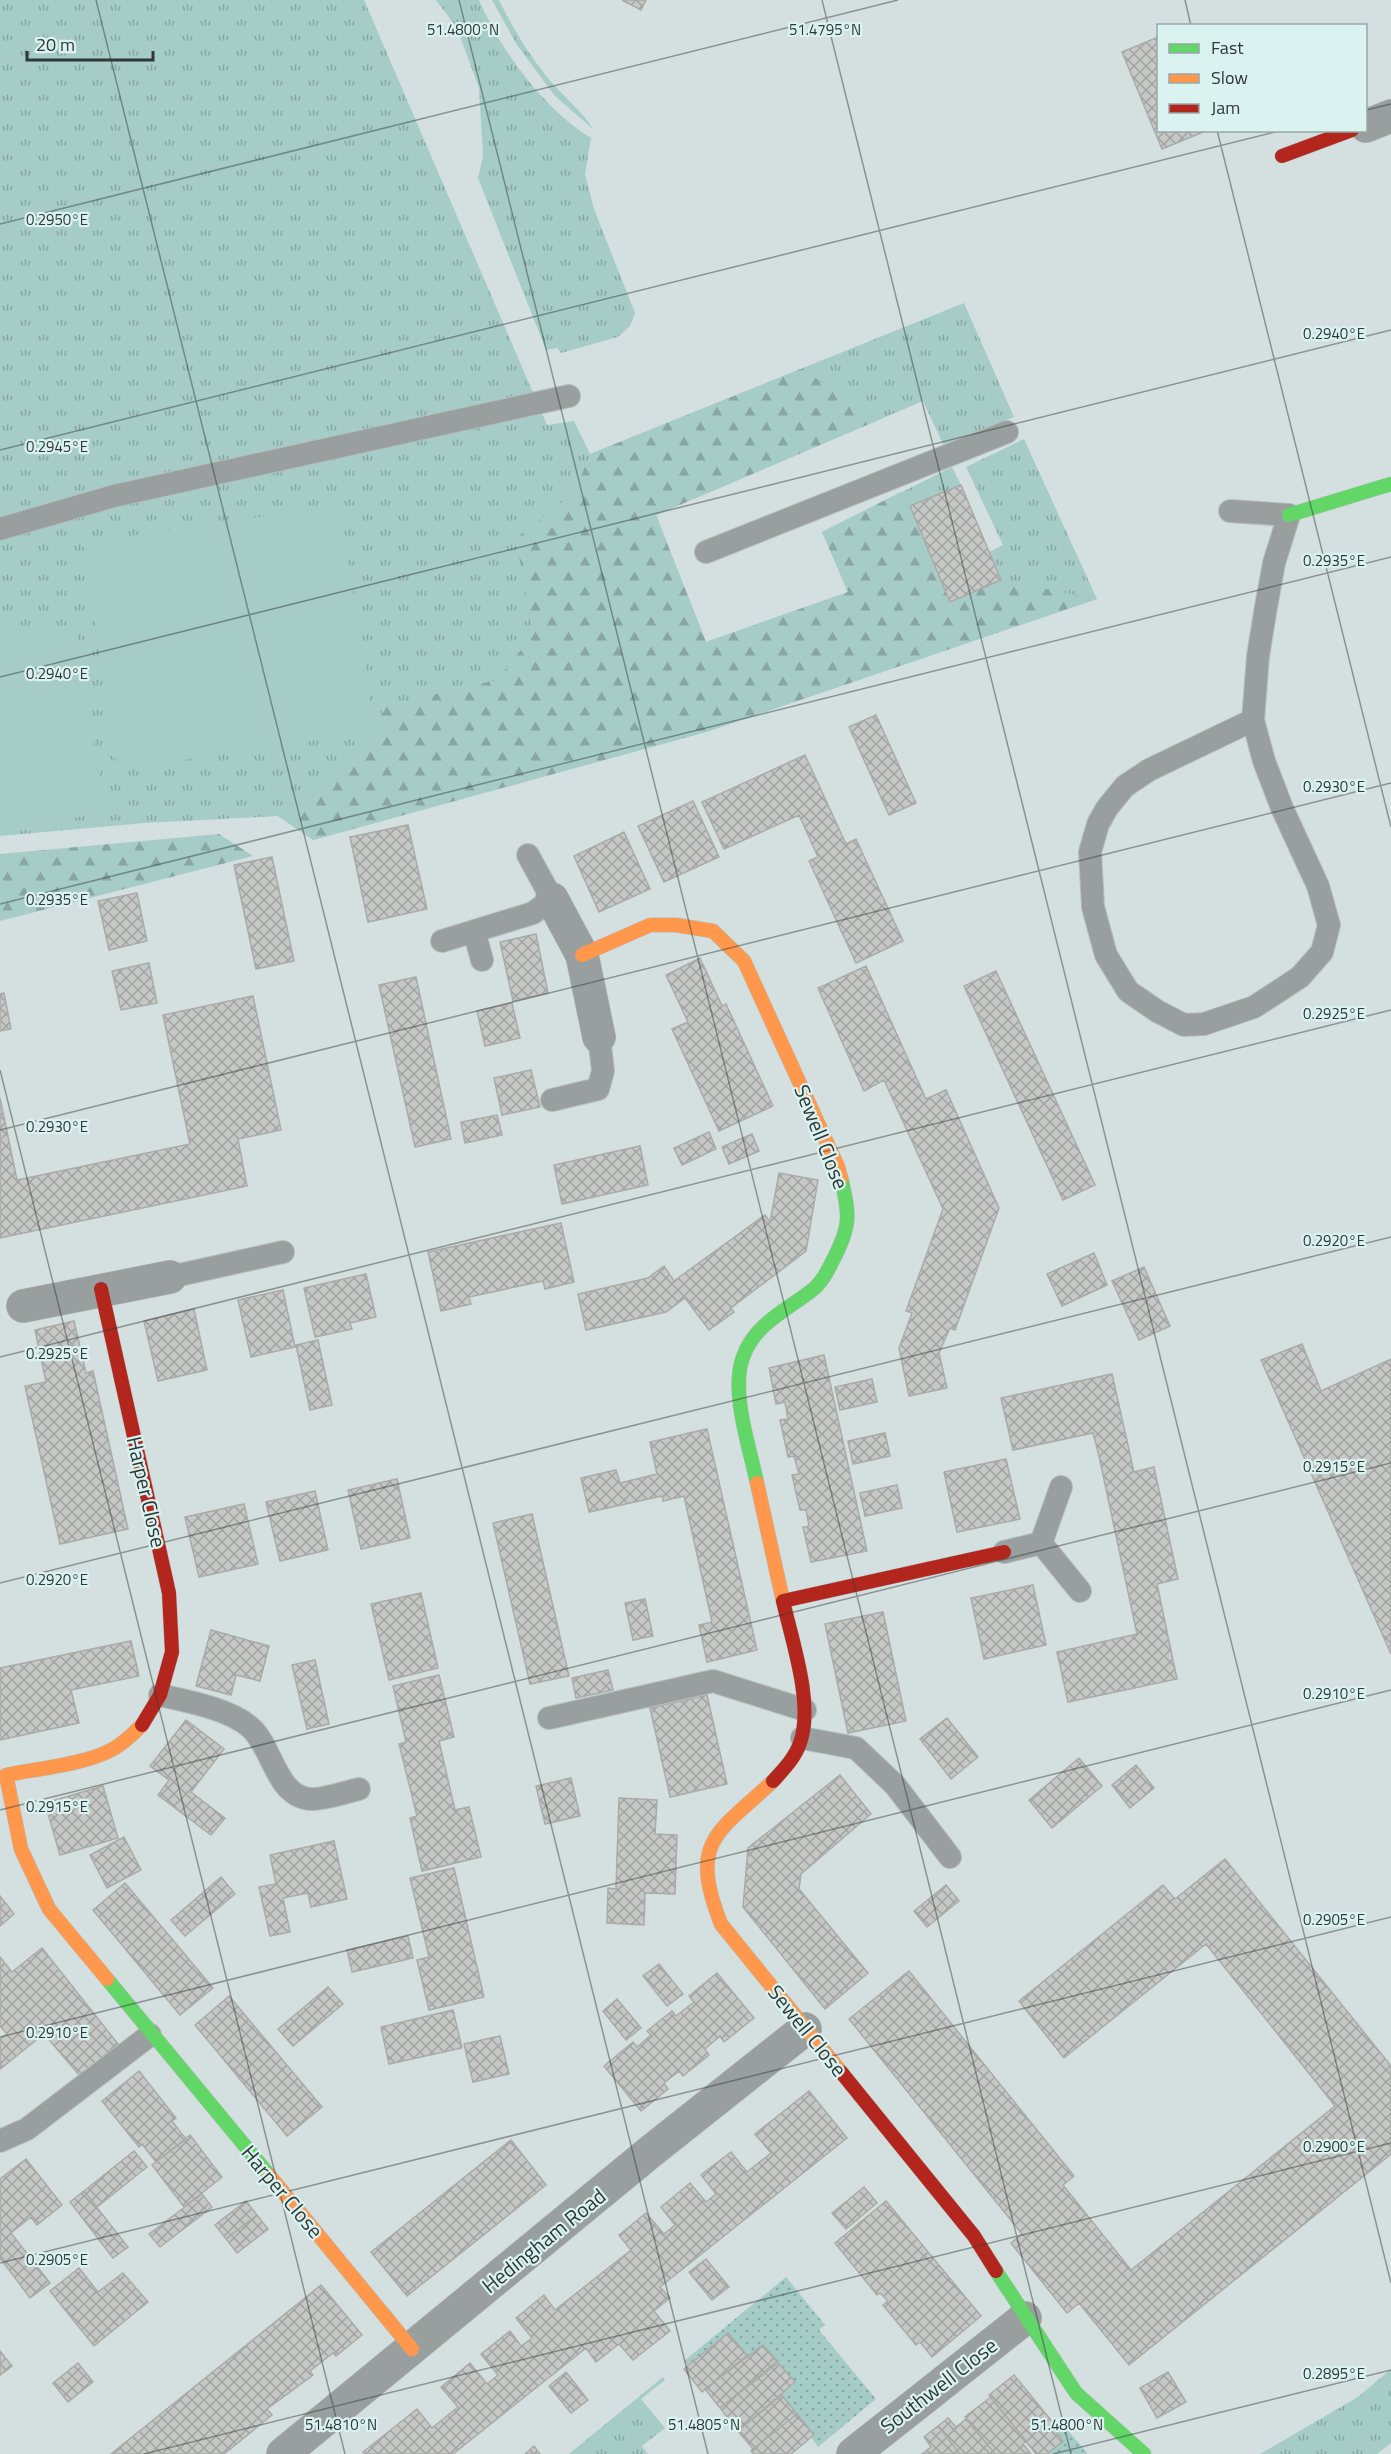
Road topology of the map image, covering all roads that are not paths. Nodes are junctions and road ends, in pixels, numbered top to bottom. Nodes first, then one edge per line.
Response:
1 (1391, 116) edge
2 (1367, 125) edge
3 (1347, 132) edge
4 (1282, 156) dead end
5 (569, 396) dead end
6 (1007, 432) dead end
7 (1391, 484) edge
8 (1230, 511) dead end
9 (1289, 515) junction
10 (0, 529) edge
11 (706, 552) dead end
12 (1253, 720) junction
13 (528, 855) dead end
14 (552, 899) junction
15 (474, 931) junction
16 (442, 941) dead end
17 (582, 955) junction
18 (482, 960) dead end
19 (599, 1037) joint
20 (552, 1100) dead end
21 (283, 1252) dead end
22 (171, 1277) joint
23 (101, 1289) junction
24 (23, 1306) dead end
25 (1061, 1487) dead end
26 (1041, 1543) junction
27 (1004, 1552) joint
28 (1080, 1591) dead end
29 (783, 1601) junction
30 (160, 1695) junction
31 (805, 1710) junction
32 (549, 1718) dead end
33 (802, 1738) junction
34 (3, 1776) edge
35 (359, 1789) dead end
36 (950, 1857) dead end
37 (805, 2029) junction
38 (150, 2035) junction
39 (0, 2141) edge
40 (1025, 2318) junction
41 (412, 2349) junction
42 (283, 2454) edge
43 (854, 2454) edge
44 (1144, 2454) edge

1 - 2 street
3 - 4 street
5 - 10 lane
6 - 11 lane
7 - 9 street
8 - 9 lane
9 - 12 lane
12 - 12 lane
13 - 14 lane
14 - 15 lane
14 - 17 street
15 - 16 lane
15 - 18 lane
17 - 19 street
17 - 29 street, Sewell Close
19 - 20 lane
21 - 22 lane
22 - 23 street
23 - 24 street
23 - 30 street, Harper Close
25 - 26 lane
26 - 27 lane
26 - 28 lane
27 - 29 street
29 - 31 street, Sewell Close
30 - 34 street, Harper Close
30 - 35 lane
31 - 32 lane
31 - 33 street, Sewell Close
33 - 36 lane
33 - 37 street, Sewell Close
34 - 38 street, Harper Close
37 - 40 street, Sewell Close
37 - 41 street, Hedingham Road
38 - 39 lane
38 - 41 street, Harper Close
40 - 43 street, Southwell Close
40 - 44 street, Sewell Close
41 - 42 street, Hedingham Road

